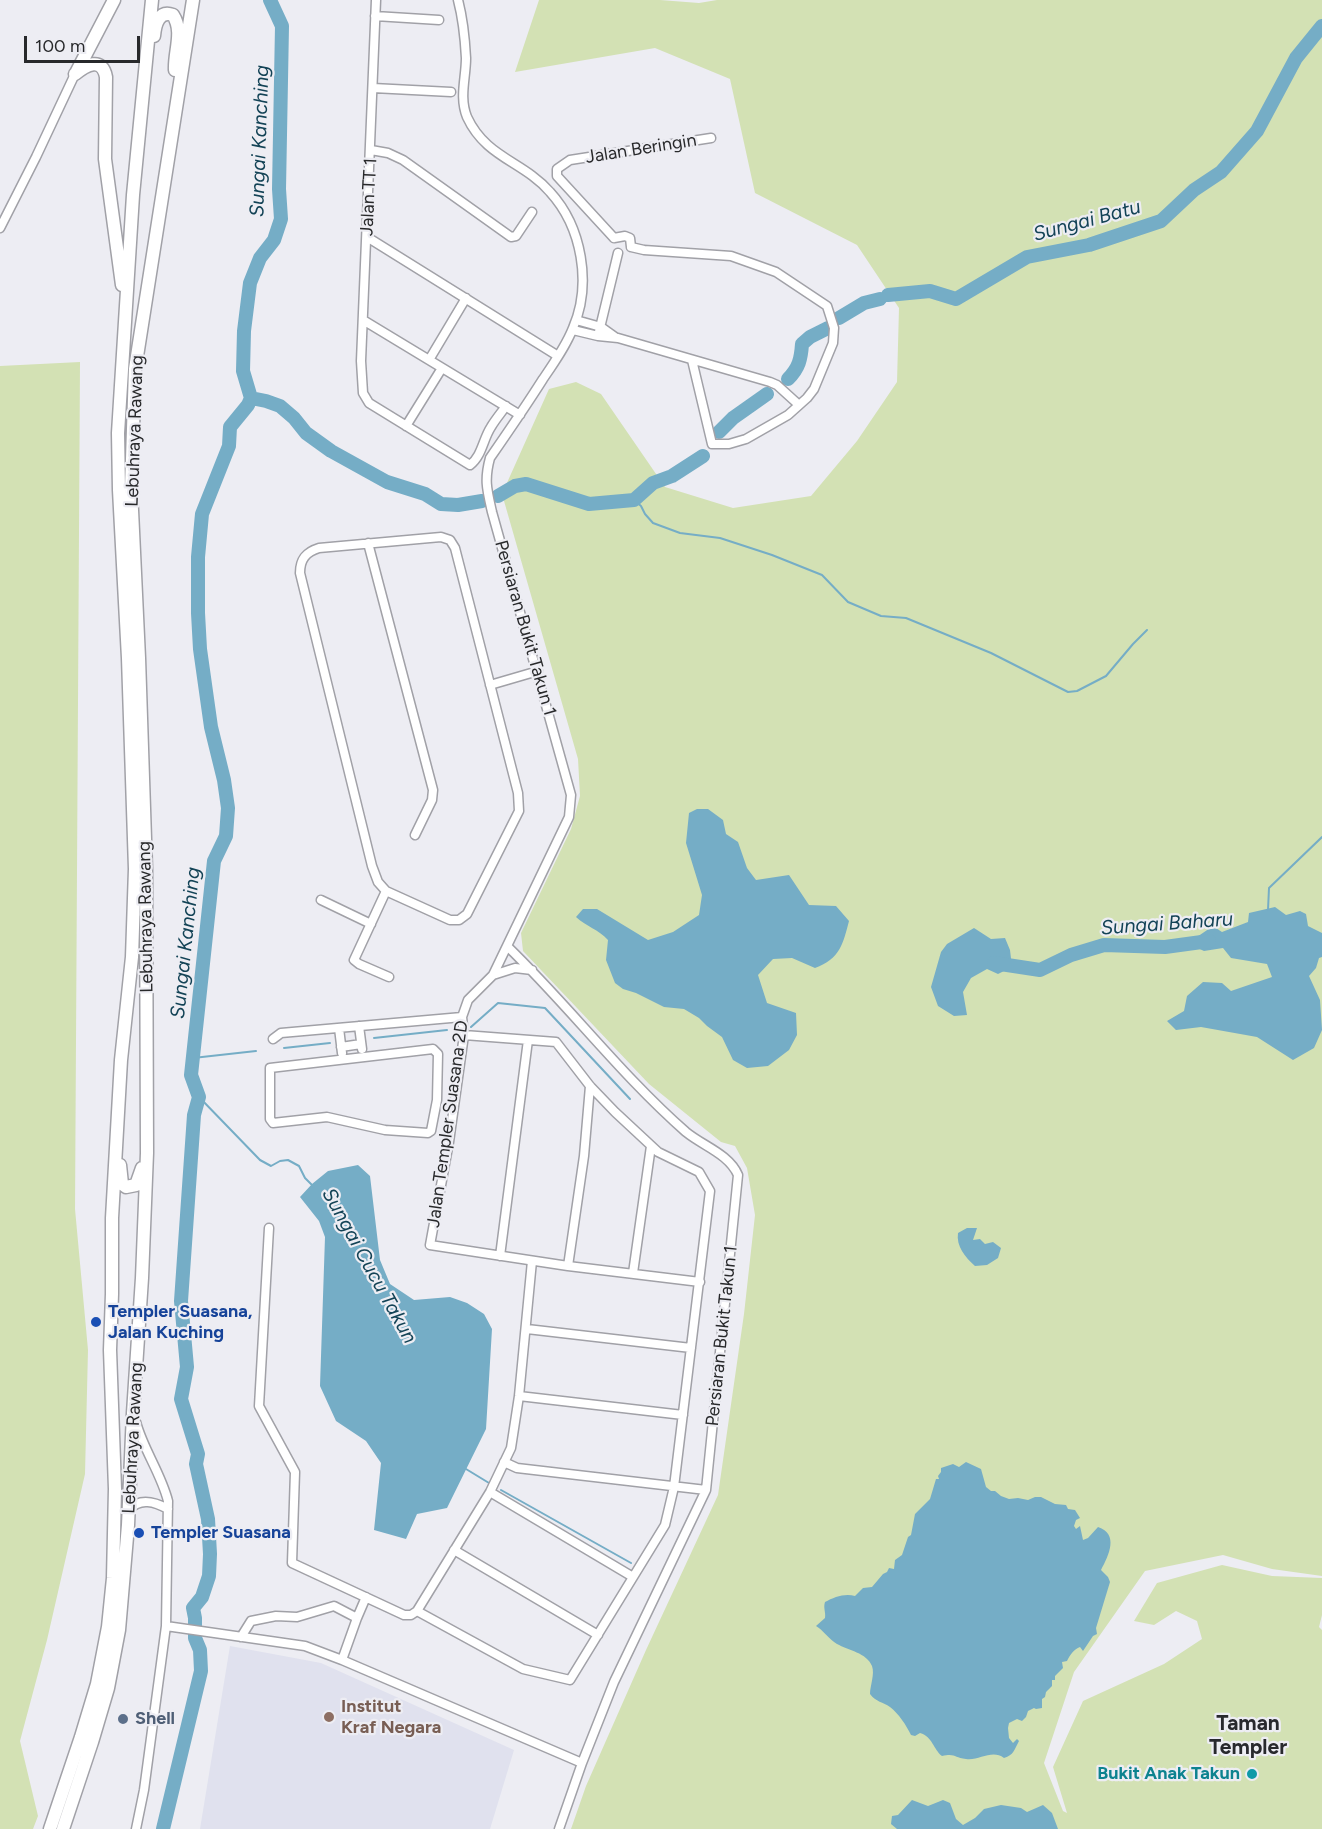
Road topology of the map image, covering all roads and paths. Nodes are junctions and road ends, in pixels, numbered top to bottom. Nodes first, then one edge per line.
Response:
1 (114, 0) edge
2 (152, 0) edge
3 (193, 0) edge
4 (376, 0) edge
5 (458, 0) edge
6 (375, 16) junction
7 (439, 20) dead end
8 (75, 74) junction
9 (142, 83) junction
10 (374, 88) junction
11 (451, 92) dead end
12 (177, 96) junction
13 (711, 138) dead end
14 (371, 150) junction
15 (532, 212) dead end
16 (0, 228) edge
17 (367, 237) junction
18 (614, 238) junction
19 (632, 247) junction
20 (618, 253) junction
21 (466, 298) junction
22 (124, 320) junction
23 (363, 320) junction
24 (576, 320) junction
25 (573, 330) junction
26 (599, 332) junction
27 (558, 356) junction
28 (429, 360) junction
29 (692, 360) junction
30 (442, 368) junction
31 (799, 405) junction
32 (506, 406) junction
33 (520, 415) junction
34 (406, 426) junction
35 (368, 543) junction
36 (537, 671) junction
37 (490, 685) junction
38 (415, 835) dead end
39 (386, 891) junction
40 (321, 900) dead end
41 (371, 924) junction
42 (507, 946) junction
43 (532, 970) junction
44 (493, 975) junction
45 (389, 977) dead end
46 (462, 1017) junction
47 (359, 1026) junction
48 (339, 1028) junction
49 (464, 1035) junction
50 (273, 1039) dead end
51 (528, 1040) junction
52 (270, 1068) joint
53 (590, 1086) junction
54 (115, 1143) junction
55 (651, 1146) junction
56 (147, 1153) junction
57 (269, 1228) dead end
58 (500, 1256) junction
59 (532, 1260) junction
60 (568, 1266) junction
61 (633, 1273) junction
62 (700, 1282) junction
63 (527, 1329) junction
64 (691, 1348) junction
65 (519, 1396) junction
66 (133, 1413) junction
67 (683, 1415) junction
68 (504, 1462) junction
69 (674, 1487) junction
70 (706, 1491) junction
71 (490, 1492) junction
72 (168, 1509) junction
73 (129, 1510) junction
74 (454, 1550) junction
75 (633, 1577) junction
76 (366, 1597) junction
77 (417, 1611) junction
78 (357, 1618) junction
79 (166, 1626) junction
80 (598, 1635) junction
81 (241, 1636) junction
82 (342, 1660) junction
83 (582, 1763) junction
84 (50, 1829) edge
85 (63, 1829) edge
86 (136, 1829) edge
87 (559, 1829) edge

1 - 8 highway
2 - 9 highway, Lebuhraya Rawang
3 - 12 highway, Lebuhraya Rawang
4 - 6 street, Jalan TT 1
5 - 24 street, Persiaran Bukit Takun 1
6 - 7 street
6 - 10 street, Jalan TT 1
8 - 16 street
8 - 22 highway
9 - 12 highway
9 - 22 highway, Lebuhraya Rawang
10 - 11 street
10 - 14 street, Jalan TT 1
12 - 56 highway, Lebuhraya Rawang
13 - 18 street, Jalan Beringin
14 - 15 street
14 - 17 street, Jalan TT 1
17 - 21 street
17 - 23 street, Jalan TT 1
18 - 19 street
18 - 20 street
19 - 20 street
19 - 31 street
20 - 26 street
21 - 27 street
21 - 28 street
22 - 54 highway, Lebuhraya Rawang
23 - 28 street
23 - 34 street, Jalan TT 1
24 - 25 street, Persiaran Bukit Takun 1
24 - 26 street
25 - 26 street
25 - 27 street, Persiaran Bukit Takun 1
26 - 29 street
27 - 33 street, Persiaran Bukit Takun 1
28 - 30 street
29 - 31 street
29 - 31 street
30 - 32 street
30 - 34 street
32 - 33 street
32 - 34 street
33 - 36 street, Persiaran Bukit Takun 1
35 - 37 street
35 - 38 street
35 - 39 street
36 - 37 street
36 - 42 street, Persiaran Bukit Takun 1
37 - 39 street
39 - 41 street
40 - 41 street
41 - 45 street
42 - 43 street, Persiaran Bukit Takun 1
42 - 44 street, Jalan Templer Suasana 2D
43 - 44 street
43 - 70 street, Persiaran Bukit Takun 1
44 - 46 street, Jalan Templer Suasana 2D
46 - 47 street
46 - 49 street, Jalan Templer Suasana 2D
47 - 48 street
47 - 48 street
48 - 50 street
49 - 51 street
49 - 58 street, Jalan Templer Suasana 2D
51 - 53 street
51 - 58 street
52 - 52 street
53 - 55 street
53 - 60 street
54 - 56 highway
54 - 84 highway, Lebuhraya Rawang
55 - 61 street
55 - 62 street
56 - 66 highway, Lebuhraya Rawang
57 - 76 street
58 - 59 street
59 - 60 street
59 - 63 street
60 - 61 street
61 - 62 street
62 - 64 street
63 - 64 street
63 - 65 street
64 - 67 street
65 - 67 street
65 - 68 street
66 - 72 street
66 - 73 highway, Lebuhraya Rawang
67 - 69 street
68 - 69 street
68 - 71 street
69 - 70 street
69 - 75 street
70 - 83 street, Persiaran Bukit Takun 1
71 - 74 street
71 - 75 street
72 - 73 street
72 - 79 street
73 - 85 highway, Lebuhraya Rawang
74 - 77 street
74 - 80 street
75 - 80 street
76 - 77 street
76 - 78 street
77 - 80 street
78 - 81 street
78 - 82 street
79 - 81 street
79 - 86 street
81 - 82 street
82 - 83 street
83 - 87 street, Persiaran Bukit Takun 1

